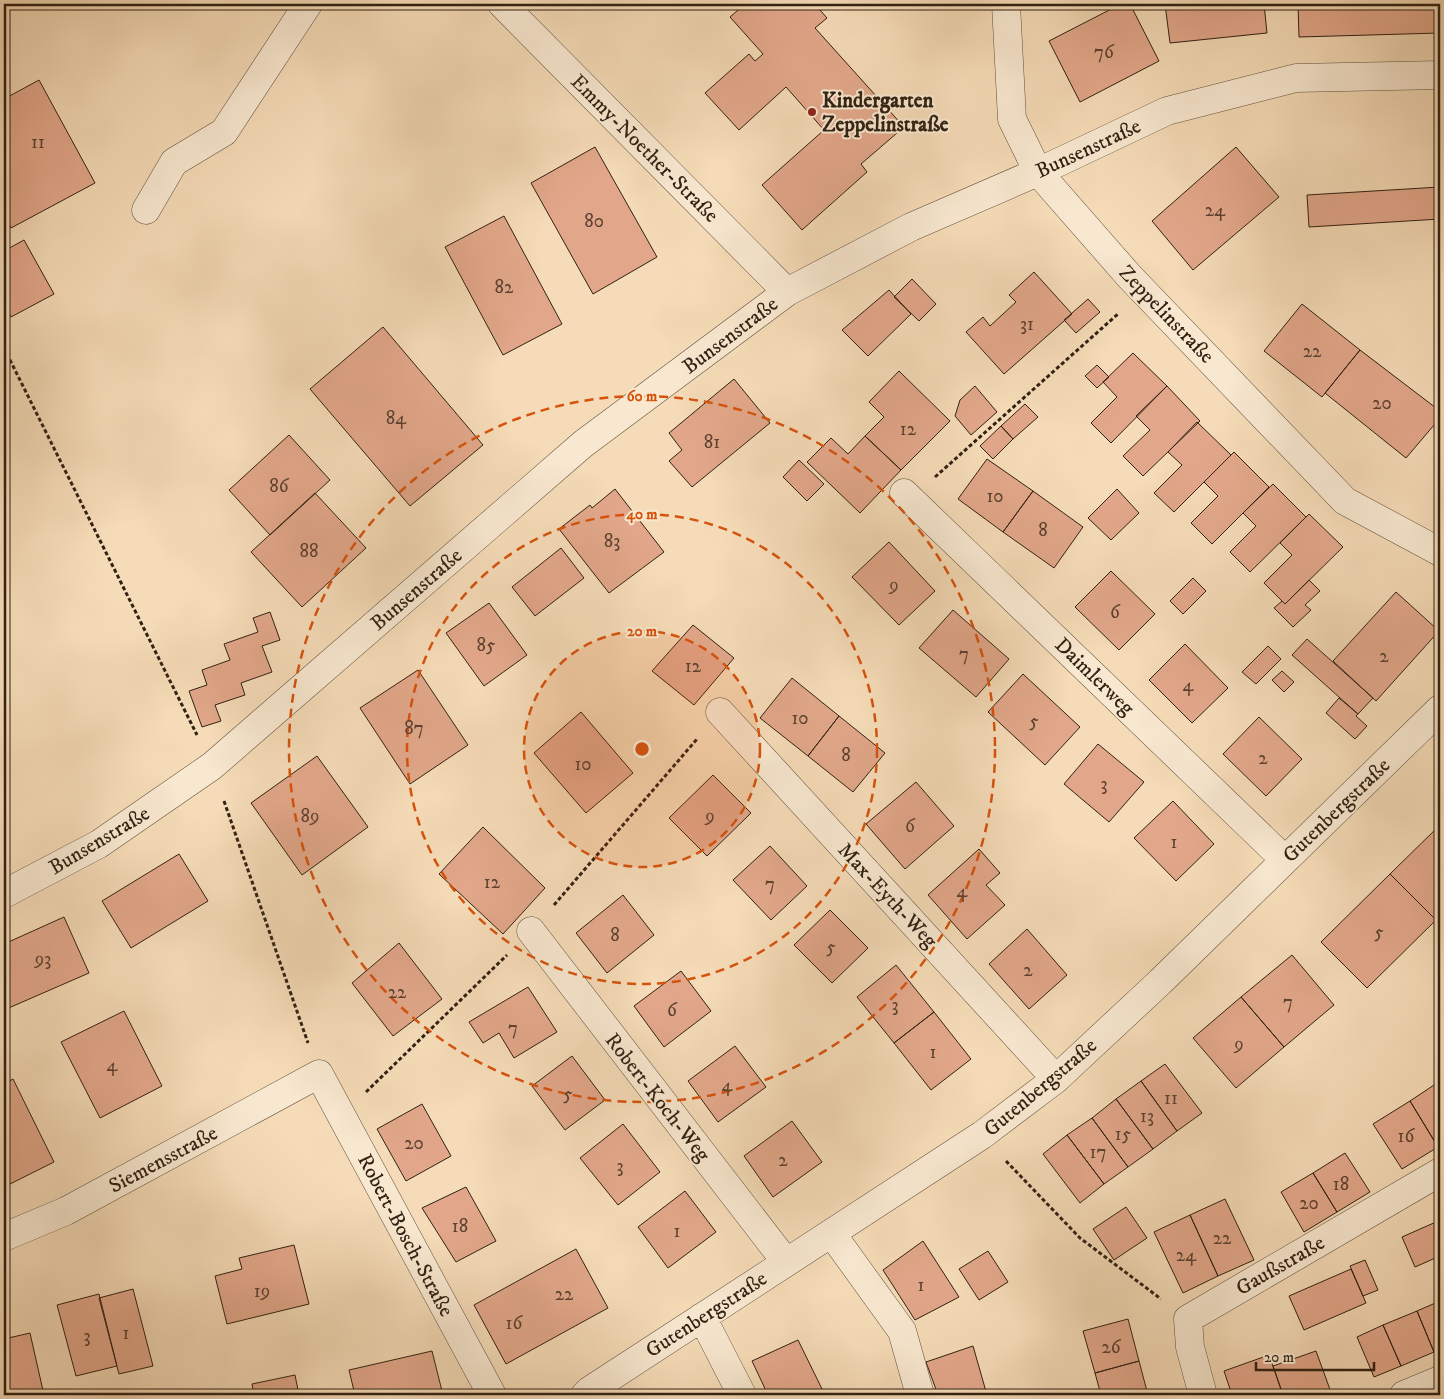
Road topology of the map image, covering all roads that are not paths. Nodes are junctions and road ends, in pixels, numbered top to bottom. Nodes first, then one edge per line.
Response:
1 (308, 4) edge
2 (502, 4) edge
3 (1006, 4) edge
4 (1440, 75) edge
5 (1038, 172) junction
6 (146, 210) dead end
7 (787, 292) junction
8 (907, 496) road end
9 (1440, 552) edge
10 (1440, 709) edge
11 (720, 712) dead end
12 (1285, 860) junction
13 (4, 894) edge
14 (531, 931) dead end
15 (319, 1074) joint
16 (1056, 1078) junction
17 (1440, 1172) edge
18 (832, 1234) junction
19 (4, 1237) edge
20 (786, 1262) junction
21 (702, 1317) junction
22 (1440, 1380) edge
23 (492, 1395) edge
24 (585, 1395) edge
25 (742, 1395) edge
26 (920, 1395) edge
27 (1203, 1395) edge
28 (1404, 1395) edge

1 - 6 street
2 - 7 street, Emmy-Noether-Straße
3 - 5 street, Zeppelinstraße
4 - 5 street, Bunsenstraße
5 - 7 street, Bunsenstraße
5 - 9 street, Zeppelinstraße
7 - 13 street, Bunsenstraße
8 - 12 street, Daimlerweg
10 - 12 street, Gutenbergstraße
11 - 16 street, Max-Eyth-Weg
12 - 16 street, Gutenbergstraße
14 - 20 street, Robert-Koch-Weg
15 - 19 street, Siemensstraße
15 - 23 street, Robert-Bosch-Straße
16 - 18 street, Gutenbergstraße
17 - 27 street, Gaußstraße
18 - 20 street, Gutenbergstraße
18 - 26 street
20 - 21 street, Gutenbergstraße
21 - 24 street, Gutenbergstraße
21 - 25 street
22 - 28 street

